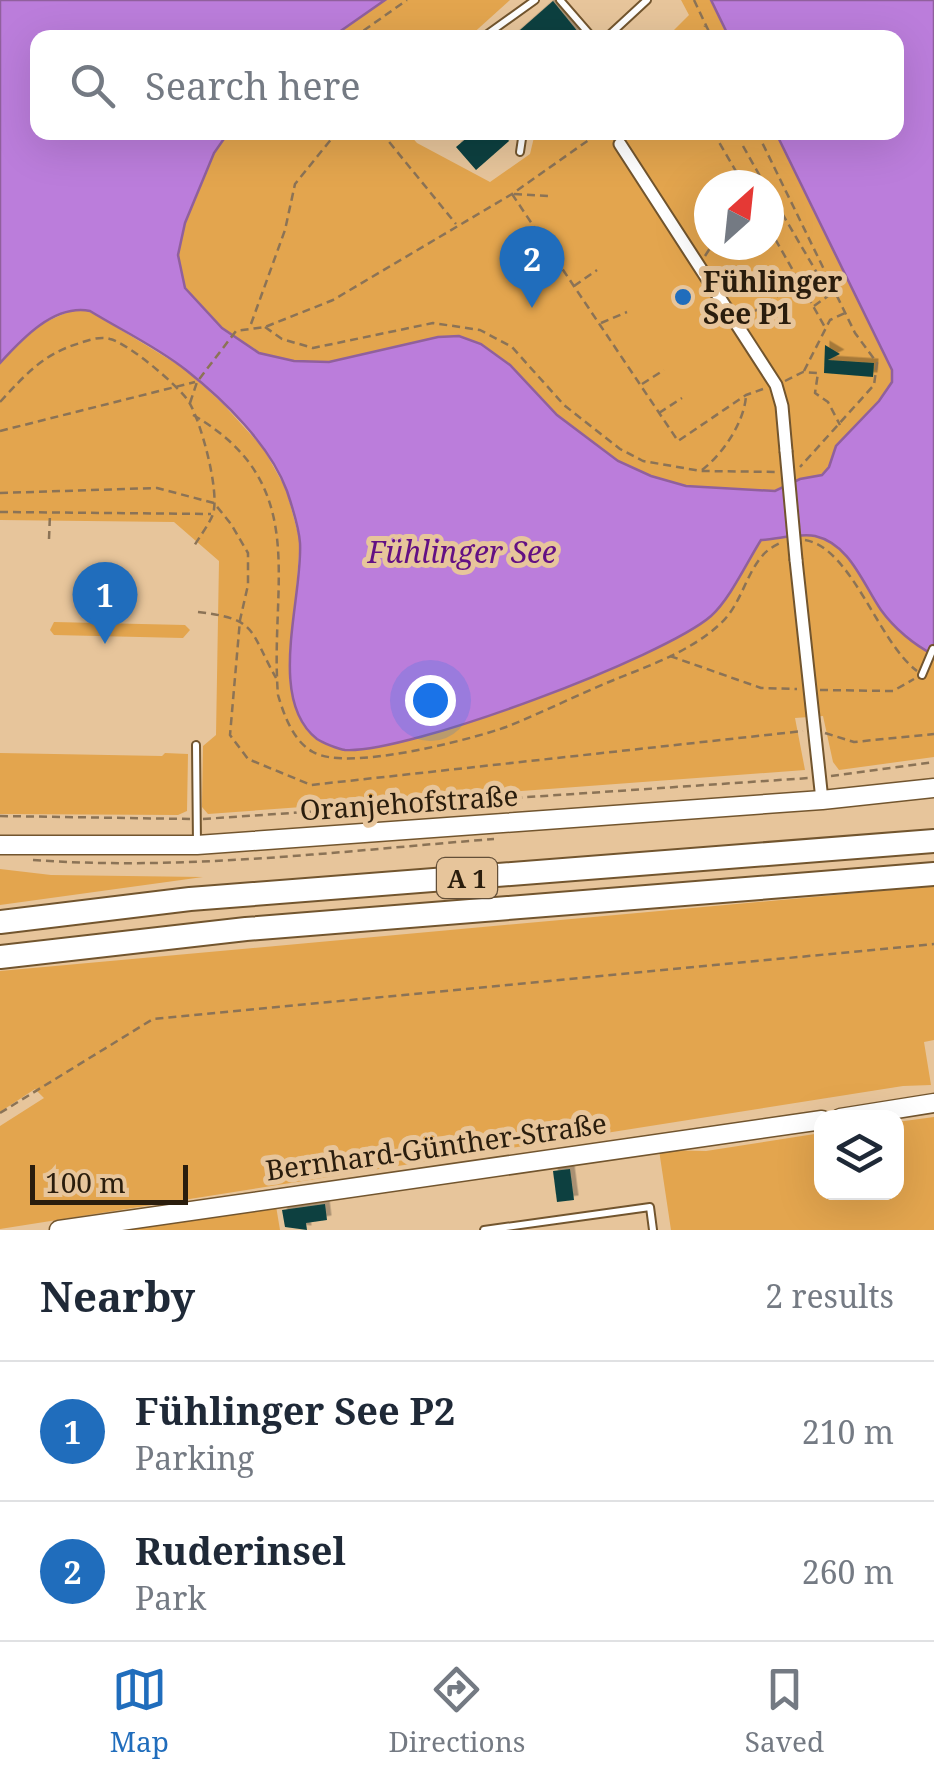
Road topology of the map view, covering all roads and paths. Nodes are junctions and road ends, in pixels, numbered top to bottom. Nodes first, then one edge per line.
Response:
1 (407, 0) edge
2 (535, 0) edge
3 (560, 0) edge
4 (647, 0) edge
5 (694, 0) edge
6 (706, 25) junction
7 (364, 30) edge
8 (493, 30) edge
9 (586, 30) edge
10 (615, 30) edge
11 (703, 30) edge
12 (708, 30) edge
13 (331, 140) edge
14 (387, 140) edge
15 (522, 140) edge
16 (589, 140) edge
17 (617, 140) edge
18 (718, 140) edge
19 (761, 140) edge
20 (742, 146) dead end
21 (520, 152) dead end
22 (735, 170) edge
23 (756, 170) edge
24 (512, 194) junction
25 (548, 196) dead end
26 (784, 217) edge
27 (457, 226) junction
28 (784, 254) edge
29 (825, 268) junction
30 (597, 270) dead end
31 (841, 271) dead end
32 (816, 273) junction
33 (829, 276) junction
34 (799, 281) junction
35 (574, 286) junction
36 (814, 306) junction
37 (755, 311) dead end
38 (627, 312) dead end
39 (847, 312) junction
40 (600, 324) junction
41 (250, 327) junction
42 (264, 327) junction
43 (826, 329) junction
44 (664, 370) dead end
45 (803, 372) junction
46 (196, 382) junction
47 (640, 385) junction
48 (776, 385) junction
49 (178, 389) junction
50 (746, 395) junction
51 (682, 398) dead end
52 (0, 402) edge
53 (190, 403) junction
54 (660, 413) junction
55 (194, 415) junction
56 (0, 431) edge
57 (0, 494) edge
58 (214, 503) junction
59 (0, 512) edge
60 (50, 512) junction
61 (212, 514) junction
62 (50, 539) dead end
63 (796, 540) dead end
64 (782, 541) dead end
65 (193, 548) dead end
66 (198, 612) dead end
67 (240, 620) junction
68 (932, 650) edge
69 (670, 656) junction
70 (922, 675) junction
71 (277, 680) junction
72 (810, 690) junction
73 (815, 729) junction
74 (934, 734) edge
75 (196, 745) dead end
76 (934, 762) edge
77 (822, 778) junction
78 (934, 788) edge
79 (822, 800) junction
80 (0, 816) edge
81 (197, 819) junction
82 (934, 841) edge
83 (0, 845) edge
84 (196, 845) junction
85 (934, 874) edge
86 (0, 922) edge
87 (934, 944) edge
88 (0, 956) edge
89 (934, 1103) edge
90 (890, 1110) edge
91 (0, 1113) edge
92 (814, 1121) edge
93 (59, 1230) edge
94 (484, 1230) edge
95 (653, 1230) edge

1 - 7 path
2 - 8 lane
3 - 9 lane
4 - 10 lane
5 - 6 path
6 - 11 path
6 - 12 path
13 - 41 path
14 - 27 path
15 - 21 lane
16 - 24 path
17 - 48 street
18 - 22 path
19 - 29 path
20 - 23 path
24 - 25 path
24 - 27 path
24 - 35 path
26 - 32 path
27 - 42 path
28 - 34 path
29 - 32 path
29 - 33 path
30 - 35 path
31 - 33 path
32 - 36 path
33 - 39 path
34 - 36 path
34 - 37 path
35 - 40 path
36 - 43 path
38 - 40 path
39 - 43 path
39 - 45 path
40 - 47 path
41 - 42 path
41 - 46 path
42 - 50 path
43 - 45 path
44 - 47 path
45 - 48 path
46 - 49 path
46 - 53 path
47 - 54 path
48 - 50 path
48 - 72 street, bridge
49 - 52 path
49 - 53 path
49 - 56 path
50 - 54 path
51 - 54 path
53 - 55 path
55 - 58 path
55 - 71 path
57 - 58 path
58 - 61 path
58 - 67 path
59 - 60 path
60 - 61 path
60 - 62 path
61 - 65 path
63 - 70 path
64 - 69 path
66 - 67 path
67 - 71 path
67 - 73 path
68 - 70 lane
69 - 71 path
69 - 72 path
70 - 72 path
72 - 73 street
73 - 74 path
73 - 77 street
75 - 81 lane
76 - 77 path
77 - 79 street
77 - 81 path
78 - 79 street, Oranjehofstraße
79 - 84 street, Oranjehofstraße
80 - 81 path
81 - 84 lane
82 - 86 highway, A 1
83 - 84 street, Oranjehofstraße
85 - 88 highway, A 1
87 - 91 path
89 - 90 street
92 - 93 street, Bernhard-Günther-Straße
94 - 95 lane

